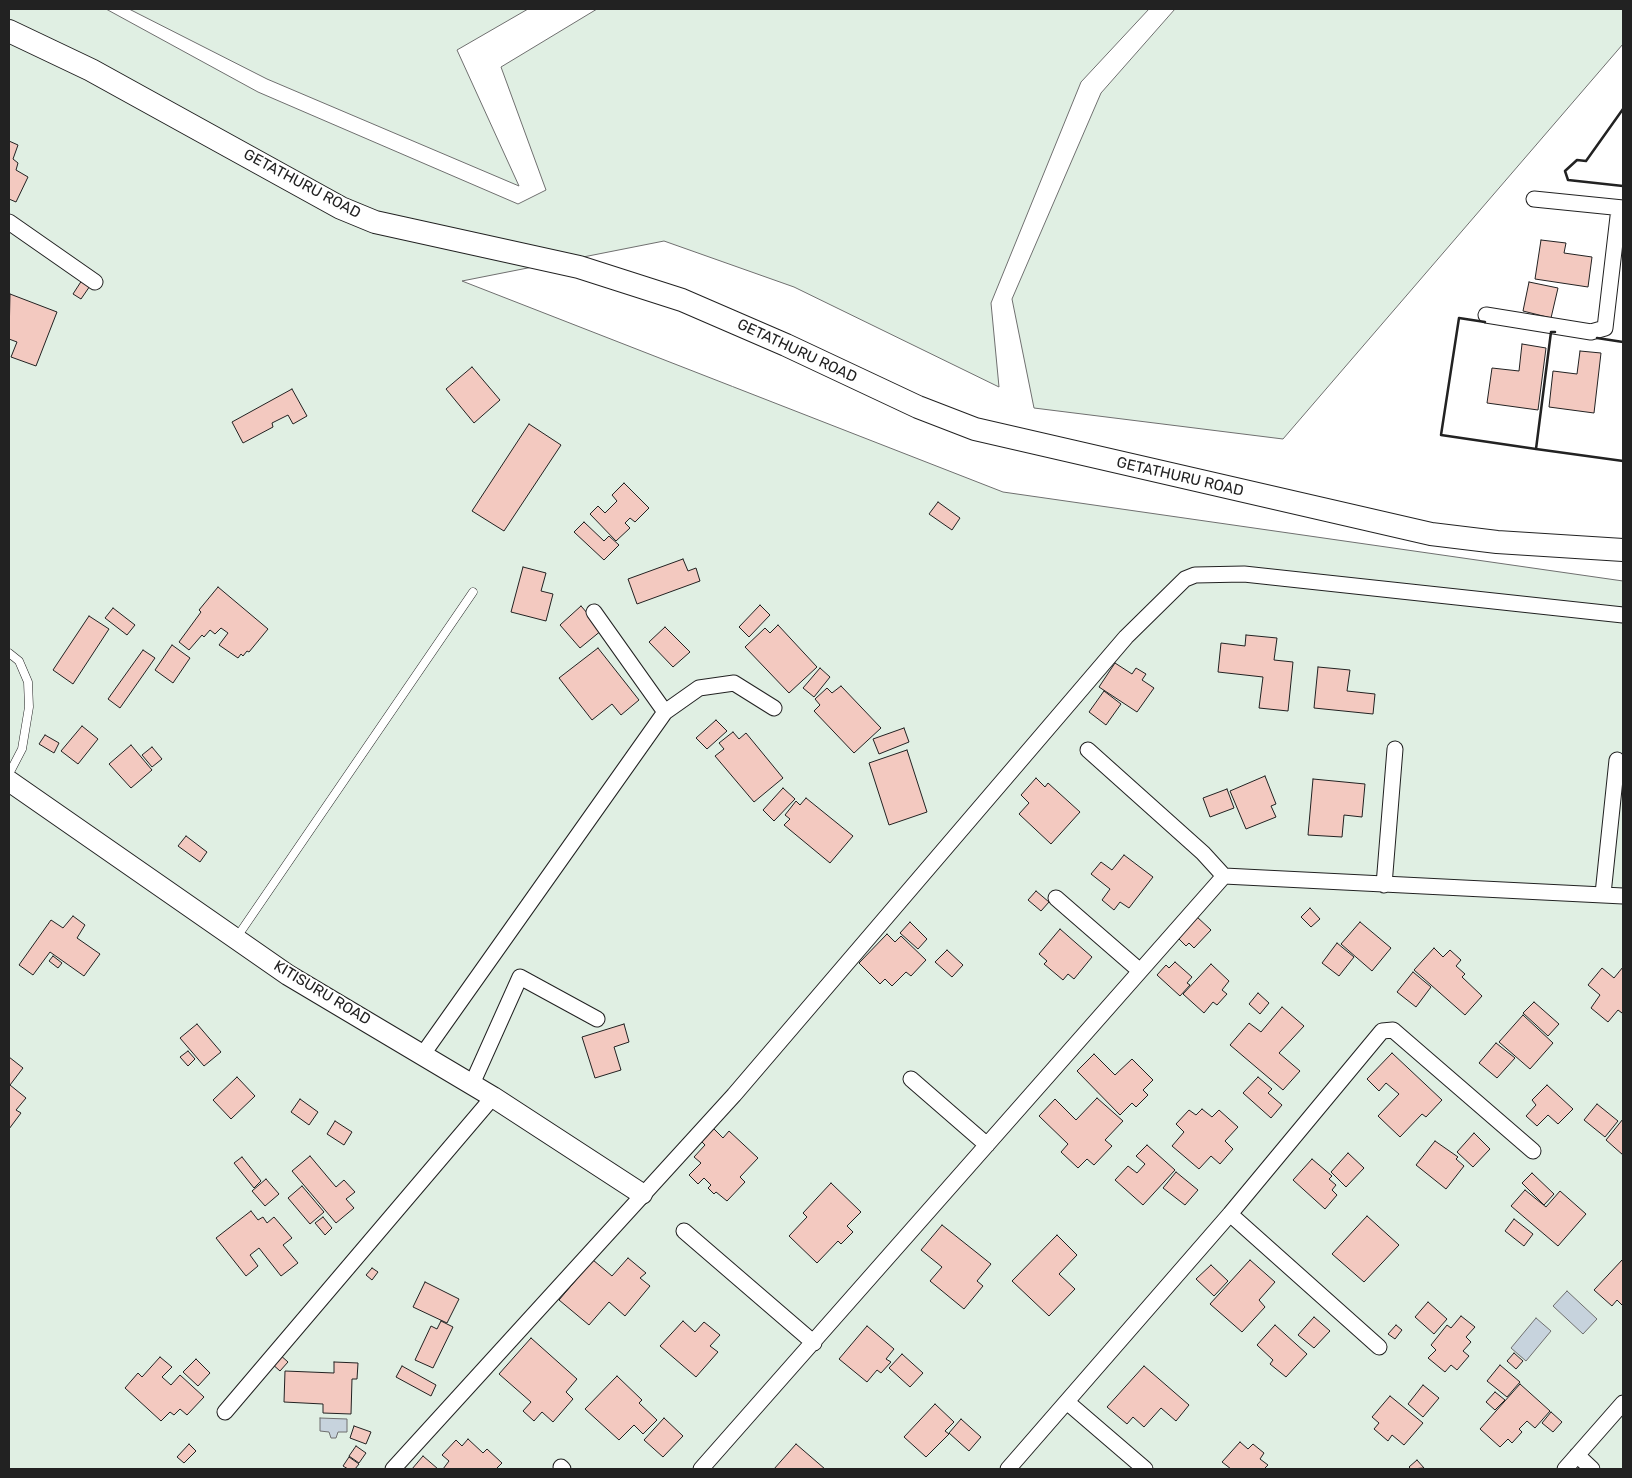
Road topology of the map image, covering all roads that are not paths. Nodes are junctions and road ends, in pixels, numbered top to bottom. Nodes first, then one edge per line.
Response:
1 (9, 31) edge
2 (1534, 198) dead end
3 (1621, 208) edge
4 (9, 222) edge
5 (95, 282) dead end
6 (1486, 315) dead end
7 (1623, 550) edge
8 (473, 592) dead end
9 (594, 612) dead end
10 (1623, 615) edge
11 (9, 653) edge
12 (774, 708) dead end
13 (665, 712) junction
14 (1395, 749) dead end
15 (1088, 750) dead end
16 (1617, 760) dead end
17 (9, 774) edge
18 (9, 782) edge
19 (1224, 876) junction
20 (1384, 886) junction
21 (1604, 894) junction
22 (1623, 896) edge
23 (1056, 898) dead end
24 (236, 939) junction
25 (1140, 970) junction
26 (597, 1019) dead end
27 (423, 1054) junction
28 (911, 1079) dead end
29 (472, 1084) junction
30 (493, 1097) junction
31 (987, 1146) junction
32 (1533, 1151) dead end
33 (642, 1194) junction
34 (1230, 1214) junction
35 (684, 1231) dead end
36 (814, 1344) junction
37 (1379, 1347) dead end
38 (1068, 1402) junction
39 (1623, 1403) edge
40 (225, 1412) dead end
41 (1577, 1455) junction
42 (393, 1469) edge
43 (701, 1469) edge
44 (1008, 1469) edge
45 (1145, 1469) edge
46 (1565, 1469) edge
47 (1592, 1469) edge

1 - 7 main road, GETATHURU ROAD
2 - 3 street
3 - 6 street
4 - 5 street
8 - 24 lane
9 - 13 street
10 - 33 street
11 - 17 lane
12 - 13 street
13 - 27 street
14 - 20 street
15 - 19 street
16 - 21 street
18 - 24 street, KITISURU ROAD
19 - 20 street
19 - 25 street
20 - 21 street
21 - 22 street
23 - 25 street
24 - 27 street, KITISURU ROAD
25 - 31 street
26 - 29 street
27 - 29 street, KITISURU ROAD
28 - 31 street
29 - 30 street, KITISURU ROAD
30 - 33 street, KITISURU ROAD
30 - 40 street
31 - 36 street
32 - 34 street
33 - 42 street
34 - 37 street
34 - 38 street
35 - 36 street
36 - 43 street
38 - 44 street
38 - 45 street
39 - 41 street
41 - 46 street
41 - 47 street

